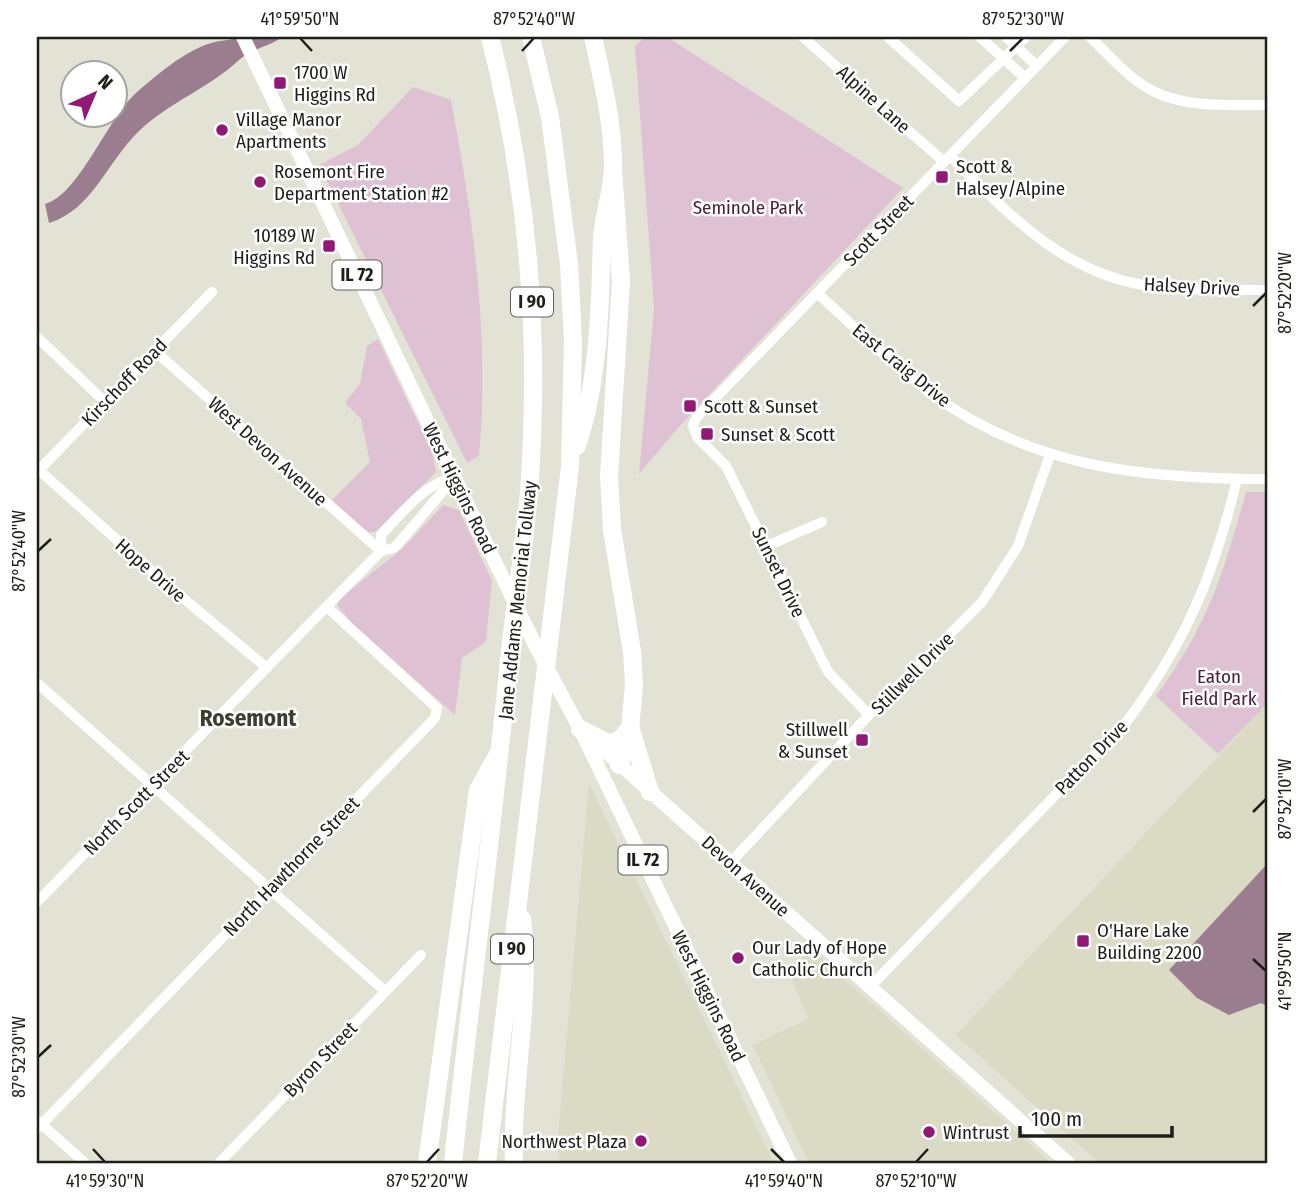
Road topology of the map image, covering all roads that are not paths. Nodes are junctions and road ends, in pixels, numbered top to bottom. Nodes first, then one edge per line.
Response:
1 (243, 37) edge
2 (490, 37) edge
3 (531, 37) edge
4 (593, 37) edge
5 (803, 37) edge
6 (888, 37) edge
7 (980, 37) edge
8 (1006, 37) edge
9 (1026, 37) edge
10 (1065, 37) edge
11 (1090, 37) edge
12 (1017, 47) junction
13 (1004, 59) junction
14 (1037, 66) junction
15 (1025, 78) junction
16 (1267, 105) edge
17 (947, 159) junction
18 (613, 170) junction
19 (1267, 290) edge
20 (212, 292) dead end
21 (817, 293) junction
22 (37, 337) edge
23 (155, 351) junction
24 (105, 402) junction
25 (693, 425) joint
26 (1050, 455) junction
27 (570, 466) junction
28 (38, 471) edge
29 (455, 477) junction
30 (1237, 479) junction
31 (1267, 479) edge
32 (822, 522) dead end
33 (767, 546) junction
34 (381, 551) junction
35 (327, 607) junction
36 (267, 668) junction
37 (37, 683) edge
38 (869, 715) junction
39 (630, 727) junction
40 (580, 729) junction
41 (503, 745) junction
42 (619, 765) junction
43 (607, 784) junction
44 (153, 786) junction
45 (650, 792) junction
46 (731, 862) junction
47 (269, 888) junction
48 (519, 895) junction
49 (38, 899) edge
50 (421, 955) dead end
51 (870, 987) junction
52 (385, 991) junction
53 (38, 1124) edge
54 (85, 1163) edge
55 (219, 1163) edge
56 (427, 1163) edge
57 (453, 1163) edge
58 (486, 1163) edge
59 (514, 1163) edge
60 (790, 1163) edge
61 (1068, 1163) edge

1 - 29 main road, West Higgins Road / IL 72
2 - 41 highway, Jane Addams Memorial Tollway / I 90
3 - 27 highway, Jane Addams Memorial Tollway / I 90
4 - 18 highway, Jane Addams Memorial Tollway / I 90
5 - 17 street, Alpine Lane
6 - 13 street
7 - 13 street
8 - 12 street
9 - 12 street
10 - 14 street, Scott Street
11 - 16 street
12 - 13 street
12 - 14 street
13 - 15 street
14 - 15 street, Scott Street
15 - 17 street, Scott Street
17 - 19 street, Halsey Drive
17 - 21 street, Scott Street
18 - 27 highway, Jane Addams Memorial Tollway / I 90
18 - 39 highway
20 - 23 street, Kirschoff Road
21 - 25 street, Scott Street
21 - 26 street, East Craig Drive
22 - 24 street
23 - 24 street, Kirschoff Road
23 - 34 street, West Devon Avenue
24 - 28 street, Kirschoff Road
25 - 33 street, Sunset Drive
26 - 30 street, East Craig Drive
26 - 38 street, Stillwell Drive
27 - 48 highway, Jane Addams Memorial Tollway / I 90
28 - 36 street, Hope Drive
29 - 34 street, North Scott Street
29 - 34 street, North Scott Street
29 - 40 main road, West Higgins Road / IL 72
30 - 31 street, East Craig Drive
30 - 51 street, Patton Drive
32 - 33 street
33 - 38 street, Sunset Drive
34 - 35 street, North Scott Street
35 - 36 street, North Scott Street
35 - 47 street, North Hawthorne Street
36 - 44 street, North Scott Street
37 - 44 street
38 - 46 street, Stillwell Drive
39 - 40 highway
39 - 42 highway
39 - 45 highway
40 - 42 main road, Devon Avenue
40 - 43 main road, West Higgins Road / IL 72
41 - 56 highway
41 - 57 highway, Jane Addams Memorial Tollway / I 90
42 - 43 main road
42 - 45 main road, Devon Avenue
43 - 60 main road, West Higgins Road / IL 72
44 - 47 street
44 - 49 street, North Scott Street
45 - 46 main road, Devon Avenue
46 - 51 main road, Devon Avenue
47 - 52 street
47 - 53 street, North Hawthorne Street
48 - 58 highway, Jane Addams Memorial Tollway / I 90
48 - 59 highway
50 - 52 street, Byron Street
51 - 61 main road, Devon Avenue
52 - 55 street, Byron Street
53 - 54 street

